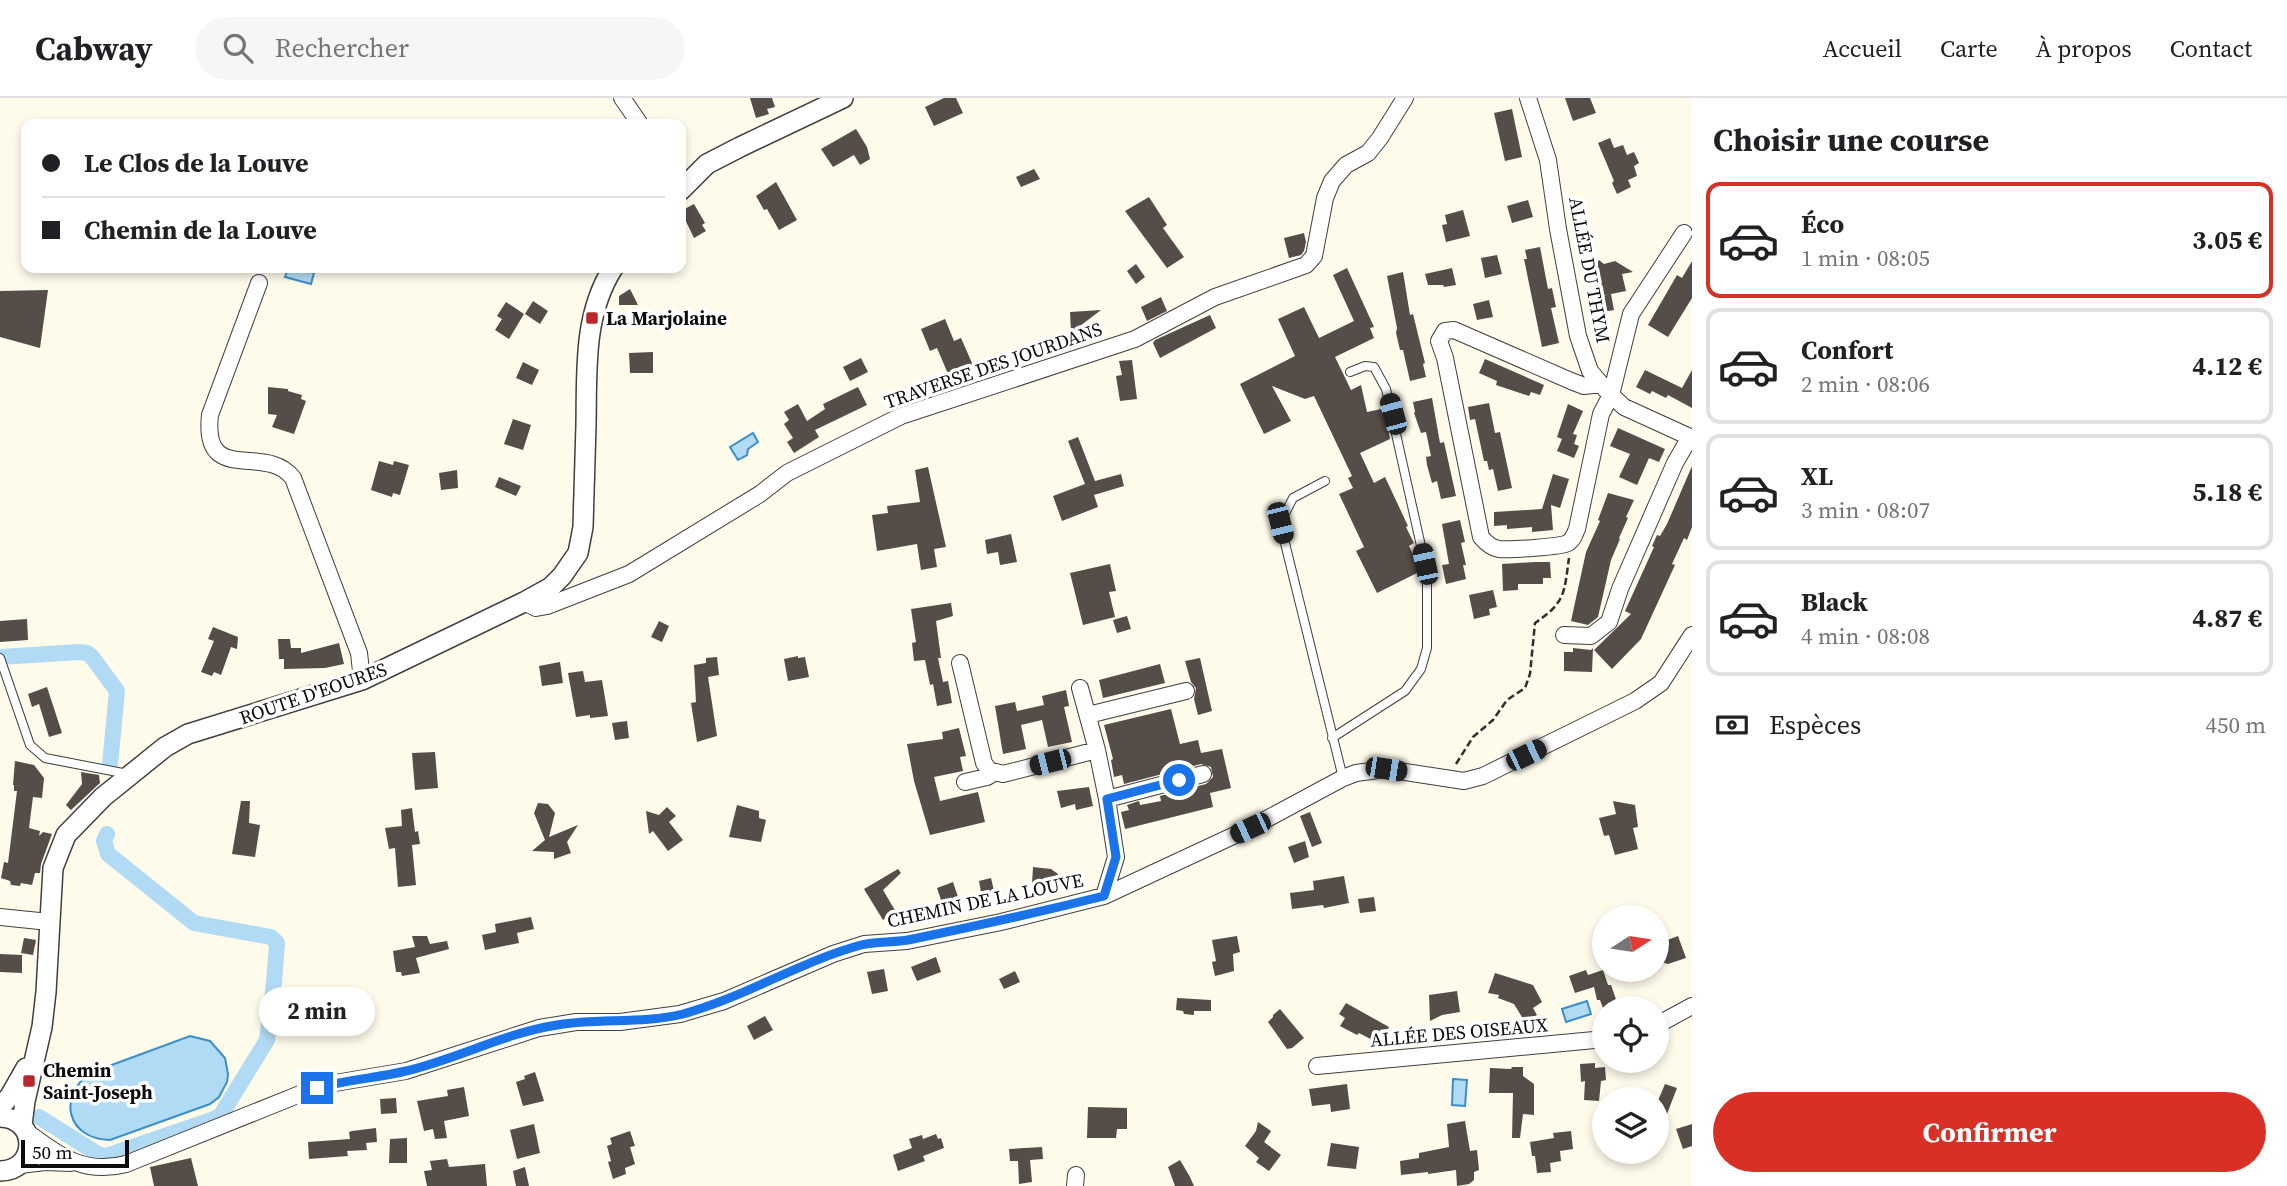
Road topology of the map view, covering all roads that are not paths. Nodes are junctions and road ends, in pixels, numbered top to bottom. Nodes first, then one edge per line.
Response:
1 (622, 98) edge
2 (843, 98) edge
3 (1405, 98) edge
4 (1528, 98) edge
5 (819, 103) edge
6 (637, 119) edge
7 (686, 185) edge
8 (1684, 233) dead end
9 (610, 273) edge
10 (259, 283) dead end
11 (1350, 372) dead end
12 (1606, 389) junction
13 (1691, 437) edge
14 (1325, 481) dead end
15 (524, 602) junction
16 (1564, 635) dead end
17 (1692, 635) edge
18 (1, 660) edge
19 (960, 663) dead end
20 (362, 680) junction
21 (1080, 688) dead end
22 (1185, 691) dead end
23 (1088, 715) junction
24 (1332, 738) junction
25 (1097, 750) junction
26 (995, 772) junction
27 (1203, 774) dead end
28 (130, 775) junction
29 (1343, 778) junction
30 (965, 782) dead end
31 (1107, 799) junction
32 (1104, 896) junction
33 (0, 917) edge
34 (49, 922) junction
35 (1692, 1006) edge
36 (1669, 1019) edge
37 (1592, 1040) edge
38 (35, 1052) junction
39 (1317, 1066) dead end
40 (0, 1107) edge
41 (0, 1117) edge
42 (24, 1129) junction
43 (77, 1163) junction
44 (9, 1173) edge

1 - 6 street
2 - 5 street
3 - 15 street, TRAVERSE DES JOURDANS
4 - 12 street, ALLÉE DU THYM
5 - 7 street
8 - 12 street
9 - 15 street, ROUTE D'EOURES
10 - 20 street
11 - 24 lane
12 - 12 street
12 - 13 street, ALLÉE DU THYM
13 - 16 street
14 - 24 lane
15 - 20 street, ROUTE D'EOURES
17 - 29 street, CHEMIN DE LA LOUVE
18 - 28 lane
19 - 26 street
20 - 28 street, ROUTE D'EOURES
21 - 23 street
22 - 23 street
23 - 25 street
24 - 29 lane
25 - 26 street
25 - 31 street
26 - 30 street
27 - 31 street
28 - 34 street, ROUTE D'EOURES
29 - 32 street, CHEMIN DE LA LOUVE
31 - 32 street
32 - 43 street, CHEMIN DE LA LOUVE
33 - 34 street
34 - 38 street, ROUTE D'EOURES
35 - 36 street
37 - 39 street, ALLÉE DES OISEAUX
38 - 40 street, ROUTE D'EOURES
38 - 42 street, ROUTE D'EOURES
41 - 42 street
42 - 43 street, CHEMIN DE LA LOUVE
42 - 44 street, ROUTE D'EOURES
43 - 44 street, CHEMIN DE LA LOUVE

